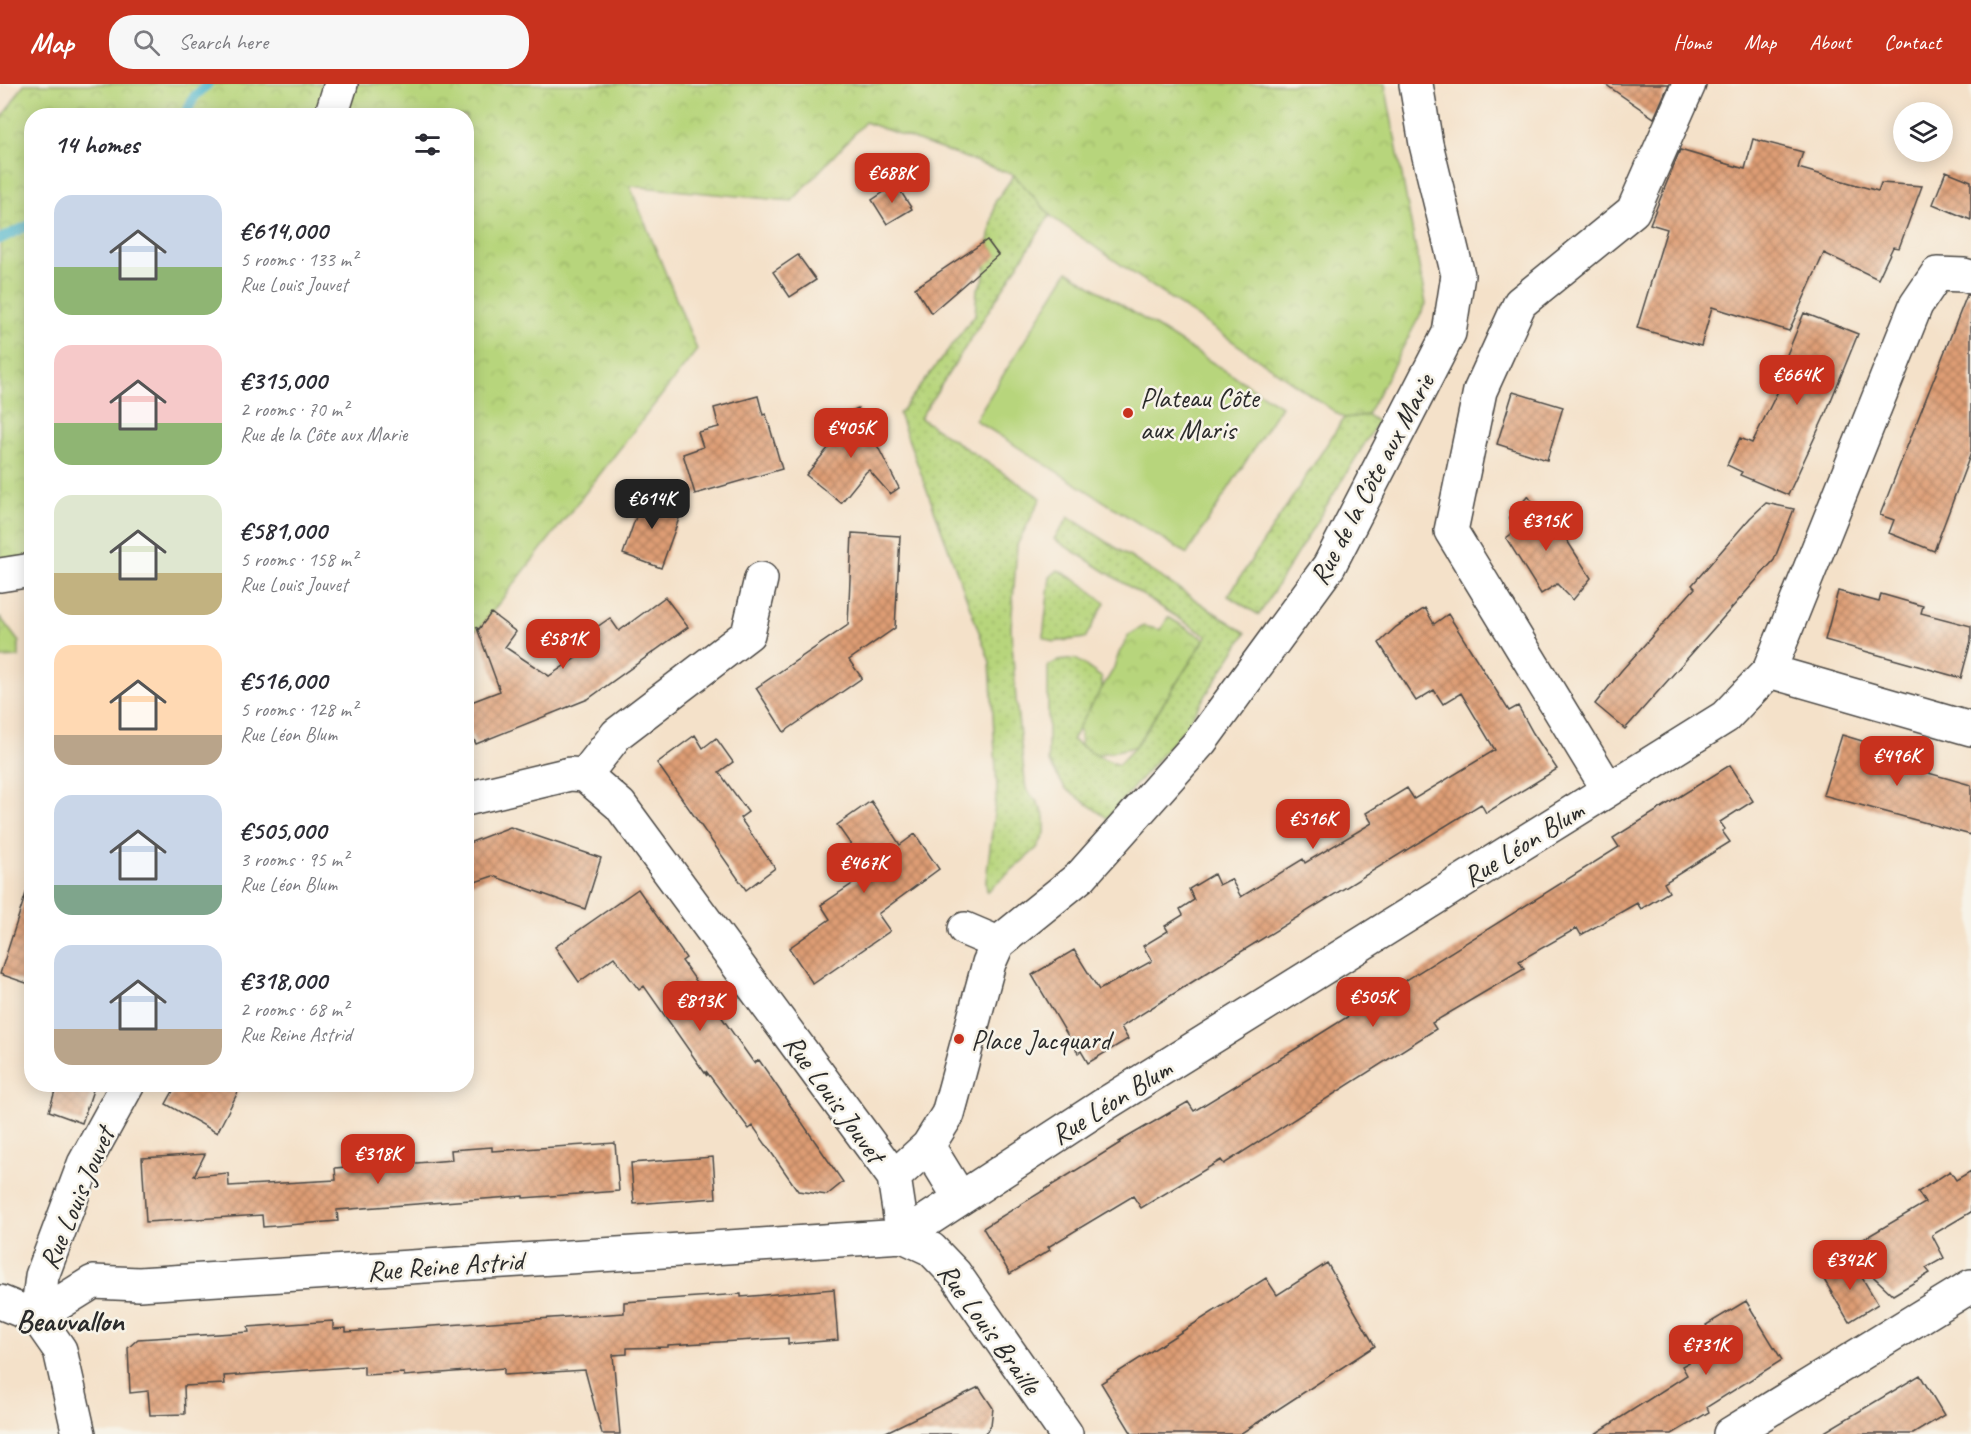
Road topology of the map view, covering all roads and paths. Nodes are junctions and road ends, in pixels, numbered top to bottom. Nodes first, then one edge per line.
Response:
1 (341, 84) edge
2 (1416, 84) edge
3 (1689, 84) edge
4 (334, 108) edge
5 (1971, 277) edge
6 (24, 571) edge
7 (0, 575) edge
8 (760, 579) dead end
9 (1769, 671) junction
10 (1971, 729) edge
11 (585, 775) junction
12 (1608, 789) junction
13 (474, 797) edge
14 (965, 929) dead end
15 (998, 943) junction
16 (124, 1092) edge
17 (928, 1146) junction
18 (894, 1178) junction
19 (960, 1198) junction
20 (903, 1236) junction
21 (1971, 1286) edge
22 (0, 1302) edge
23 (37, 1317) junction
24 (79, 1434) edge
25 (1066, 1434) edge
26 (1730, 1434) edge

1 - 4 street
2 - 15 street, Rue de la Côte aux Marie
3 - 12 street, Rue de la Côte aux Marie
5 - 9 street, Rue Léon Blum
6 - 7 street
8 - 11 street
9 - 10 street
9 - 12 street, Rue Léon Blum
11 - 13 street
11 - 18 street, Rue Louis Jouvet
12 - 19 street, Rue Léon Blum
14 - 15 street
15 - 17 street
16 - 23 street, Rue Louis Jouvet
17 - 18 street
17 - 19 street
18 - 20 street, Rue Louis Jouvet
19 - 20 street, Rue Léon Blum
20 - 23 street, Rue Reine Astrid
20 - 25 street, Rue Louis Braille
21 - 26 street
22 - 23 street
23 - 24 street

